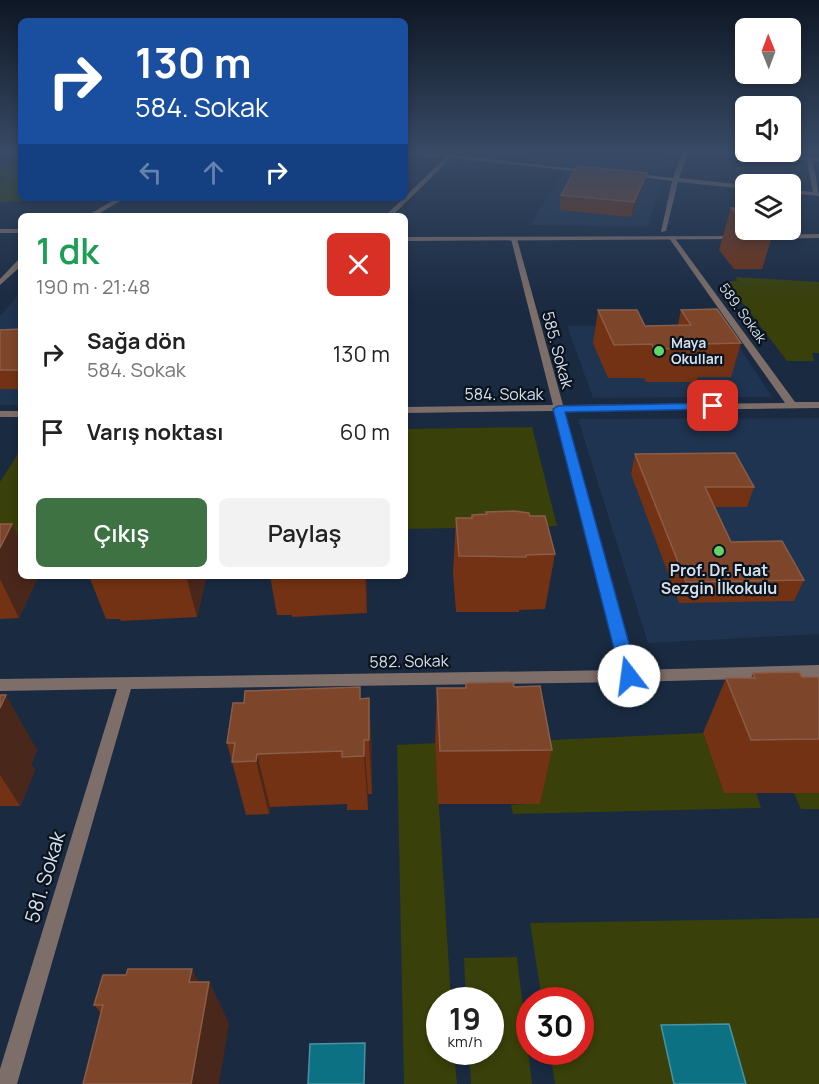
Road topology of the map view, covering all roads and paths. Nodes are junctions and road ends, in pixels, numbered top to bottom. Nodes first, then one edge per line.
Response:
1 (114, 203) edge
2 (670, 203) edge
3 (95, 213) edge
4 (801, 229) edge
5 (819, 229) edge
6 (735, 230) edge
7 (0, 231) edge
8 (18, 231) edge
9 (663, 231) junction
10 (408, 232) edge
11 (819, 237) edge
12 (672, 238) junction
13 (0, 239) edge
14 (18, 239) edge
15 (408, 239) edge
16 (514, 239) junction
17 (18, 265) edge
18 (0, 283) edge
19 (792, 405) junction
20 (819, 405) edge
21 (558, 409) junction
22 (408, 410) edge
23 (0, 414) edge
24 (18, 414) edge
25 (819, 671) edge
26 (629, 676) junction
27 (126, 683) junction
28 (0, 685) edge
29 (6, 1084) edge

1 - 3 street
2 - 9 street
4 - 5 street
6 - 9 street
7 - 8 street
9 - 10 street
11 - 12 street
12 - 16 street
12 - 19 street, 589. Sokak
13 - 14 street
15 - 16 street
16 - 21 street, 585. Sokak
17 - 18 street
19 - 20 street, 584. Sokak
19 - 21 street, 584. Sokak
21 - 22 street, 584. Sokak
21 - 26 street, 585. Sokak
23 - 24 street
25 - 26 street, 582. Sokak
26 - 27 street, 582. Sokak
27 - 28 street, 582. Sokak
27 - 29 street, 581. Sokak

